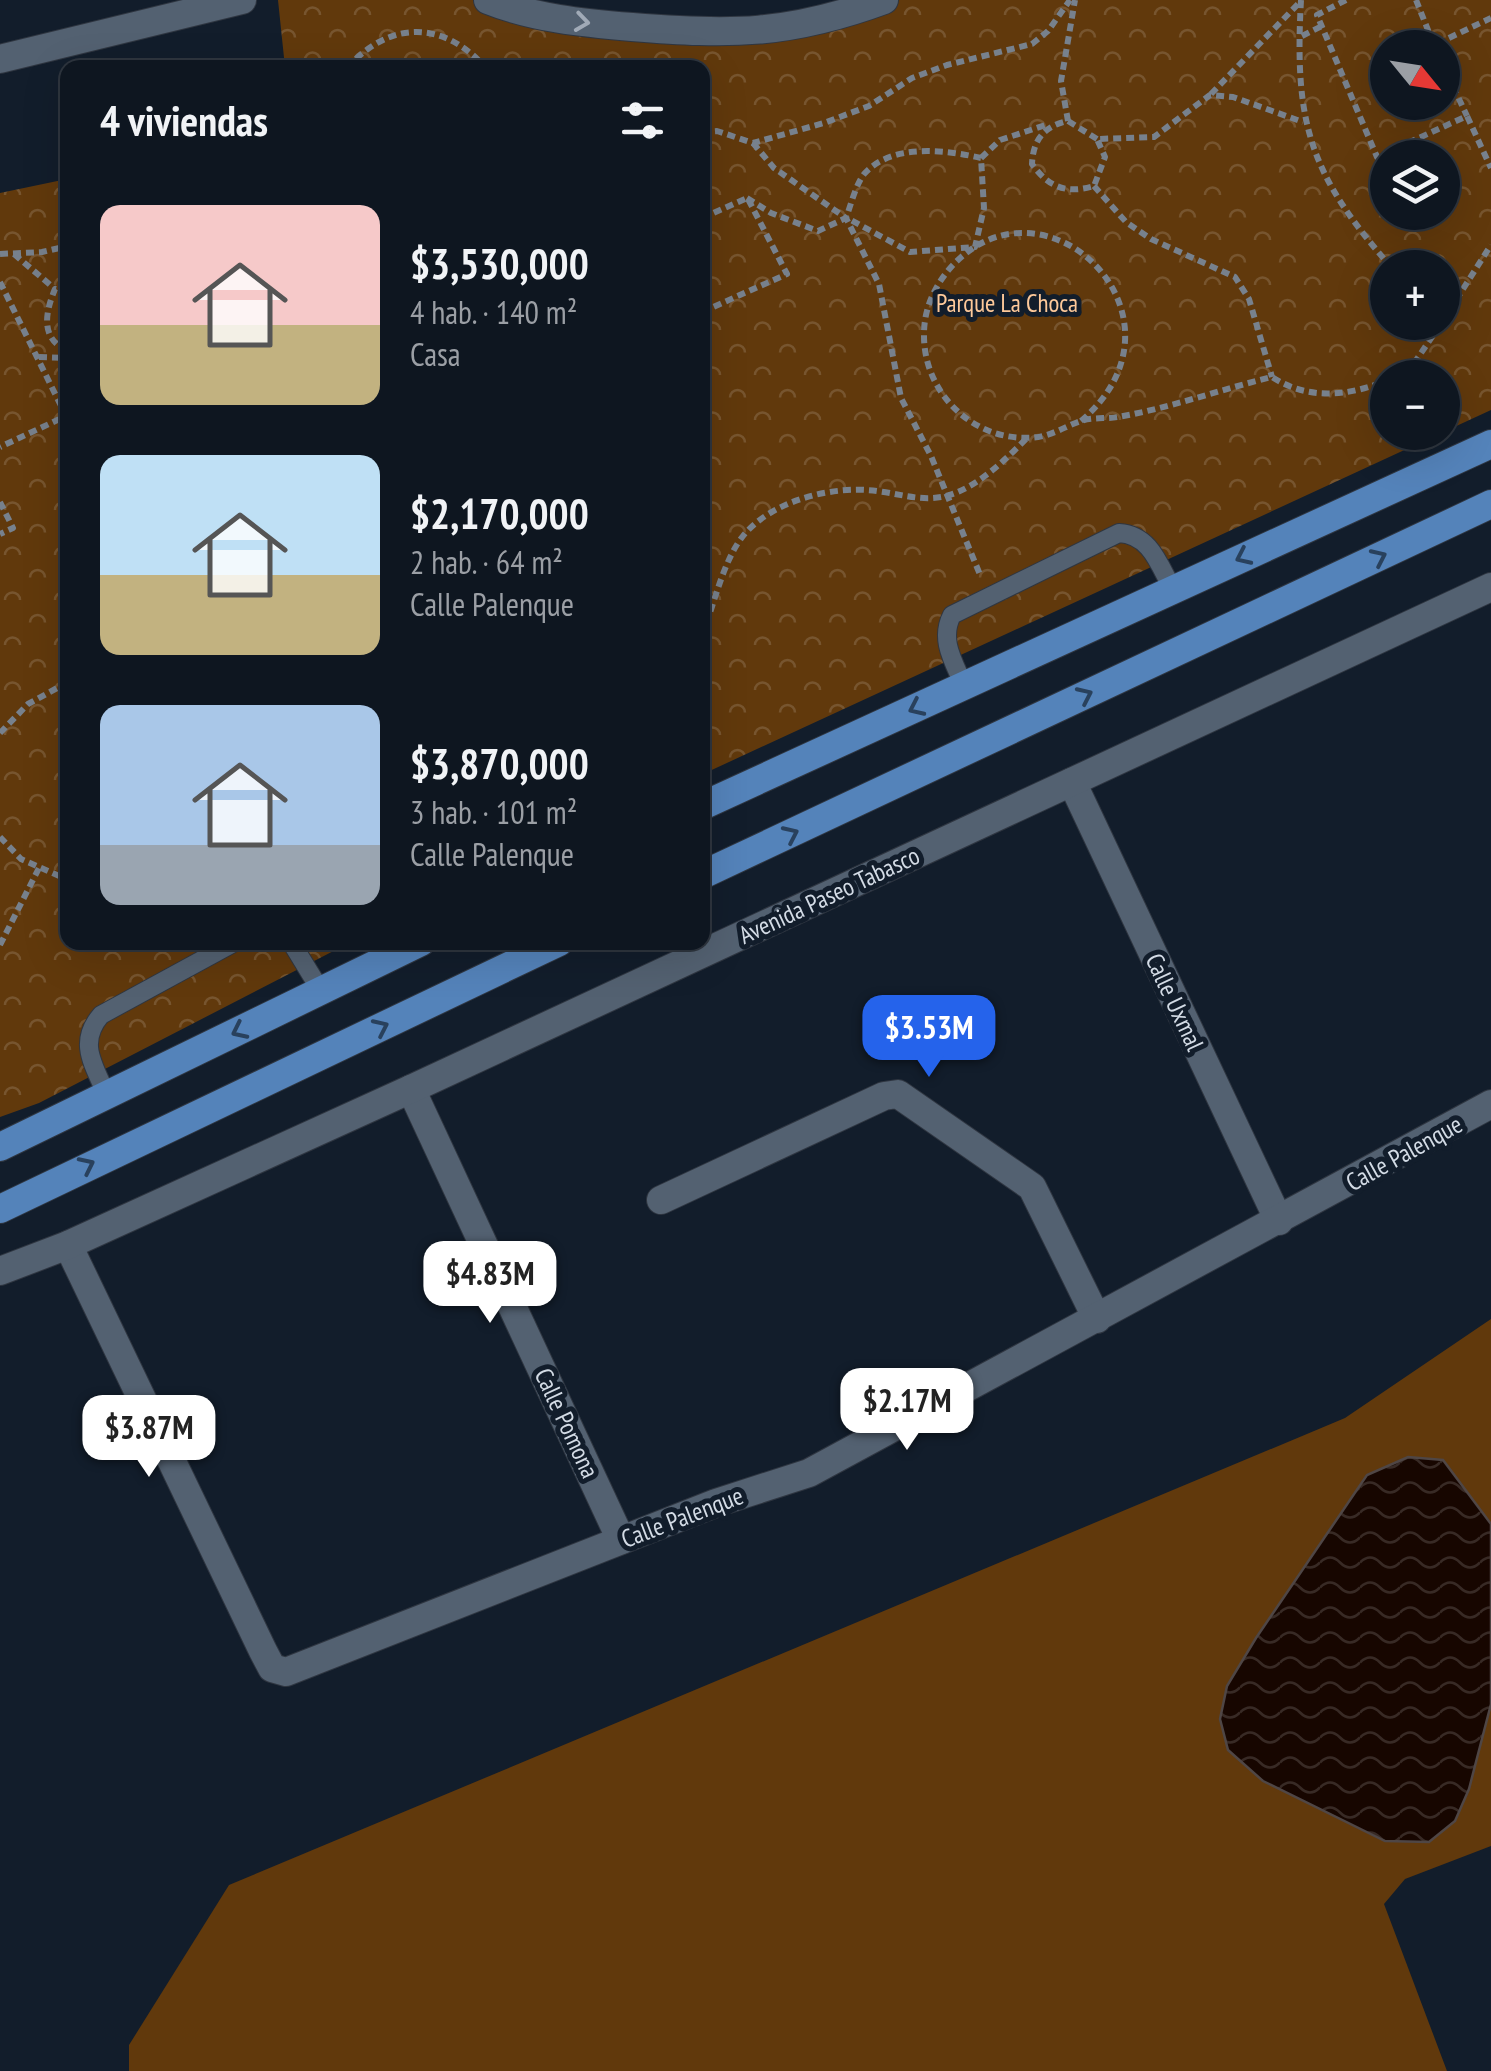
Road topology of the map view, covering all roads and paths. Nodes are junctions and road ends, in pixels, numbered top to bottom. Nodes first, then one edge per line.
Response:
1 (242, 0) edge
2 (488, 0) edge
3 (884, 0) edge
4 (1072, 0) edge
5 (1346, 0) edge
6 (1416, 0) edge
7 (1301, 1) edge
8 (1491, 18) edge
9 (1322, 26) junction
10 (1428, 30) edge
11 (1460, 34) edge
12 (1302, 36) junction
13 (0, 59) edge
14 (355, 60) edge
15 (474, 60) edge
16 (1210, 95) junction
17 (1460, 101) edge
18 (1467, 116) junction
19 (1068, 120) junction
20 (1303, 122) junction
21 (1052, 124) junction
22 (710, 131) edge
23 (1098, 139) junction
24 (754, 142) junction
25 (980, 158) junction
26 (1491, 168) edge
27 (1094, 186) junction
28 (748, 198) junction
29 (710, 215) edge
30 (846, 218) junction
31 (1491, 245) edge
32 (60, 247) edge
33 (975, 247) junction
34 (1376, 250) edge
35 (13, 253) junction
36 (0, 254) edge
37 (0, 282) edge
38 (60, 287) edge
39 (55, 289) junction
40 (1460, 294) edge
41 (710, 308) edge
42 (60, 348) edge
43 (60, 355) edge
44 (38, 357) junction
45 (1272, 377) junction
46 (1370, 384) edge
47 (60, 403) edge
48 (60, 419) edge
49 (1081, 421) junction
50 (1028, 438) junction
51 (1491, 444) edge
52 (0, 447) edge
53 (948, 496) junction
54 (0, 502) edge
55 (1491, 504) edge
56 (0, 534) edge
57 (1491, 588) edge
58 (1173, 590) junction
59 (990, 597) junction
60 (710, 615) edge
61 (60, 686) edge
62 (964, 686) junction
63 (0, 733) edge
64 (1072, 782) junction
65 (710, 802) edge
66 (0, 837) edge
67 (39, 868) junction
68 (710, 871) edge
69 (60, 877) edge
70 (0, 944) edge
71 (220, 950) edge
72 (296, 950) edge
73 (404, 950) edge
74 (542, 950) edge
75 (709, 950) edge
76 (710, 950) edge
77 (320, 991) junction
78 (411, 1088) junction
79 (106, 1096) junction
80 (1491, 1104) edge
81 (0, 1147) edge
82 (661, 1200) dead end
83 (0, 1209) edge
84 (1278, 1222) junction
85 (68, 1245) junction
86 (0, 1271) edge
87 (1096, 1319) junction
88 (622, 1540) junction

1 - 13 street
2 -> 3 street
4 - 19 path
4 - 24 path
5 - 9 path
6 - 10 path
7 - 12 path
7 - 16 path
8 - 11 path
9 - 12 path
9 - 18 path
12 - 20 path
14 - 15 path
16 - 20 path
16 - 23 path
17 - 18 path
18 - 26 path
19 - 21 path
19 - 23 path
20 - 34 path
21 - 25 path
21 - 27 path
22 - 24 path
23 - 27 path
24 - 30 path
25 - 30 path
25 - 33 path
27 - 45 path
28 - 29 path
28 - 30 path
28 - 41 path
30 - 33 path
30 - 53 path
31 - 40 path
32 - 35 path
33 - 49 path
33 - 50 path
35 - 36 path
35 - 39 path
37 - 44 path
38 - 39 path
39 - 42 path
43 - 44 path
44 - 47 path
45 - 46 path
45 - 49 path
48 - 52 path
49 - 50 path
50 - 53 path
51 -> 58 main road
53 - 59 path
53 - 60 path
54 - 56 path
68 -> 55 main road
57 - 64 street, Avenida Paseo Tabasco
58 - 59 lane
58 - 62 main road
59 - 62 lane
61 - 63 path
62 -> 65 main road
64 - 76 street, Avenida Paseo Tabasco
64 - 84 street, Calle Uxmal
66 - 67 path
67 - 69 path
67 - 70 path
71 - 79 lane
72 - 77 lane
73 - 77 main road
83 -> 74 main road
75 - 78 street, Avenida Paseo Tabasco
77 -> 79 main road
78 - 85 street, Avenida Paseo Tabasco
78 - 88 street, Calle Pomona
79 - 81 main road
80 - 84 street, Calle Palenque
82 - 87 street
84 - 87 street, Calle Palenque
85 - 86 street, Avenida Paseo Tabasco
85 - 88 street, Calle Palenque
87 - 88 street, Calle Palenque

